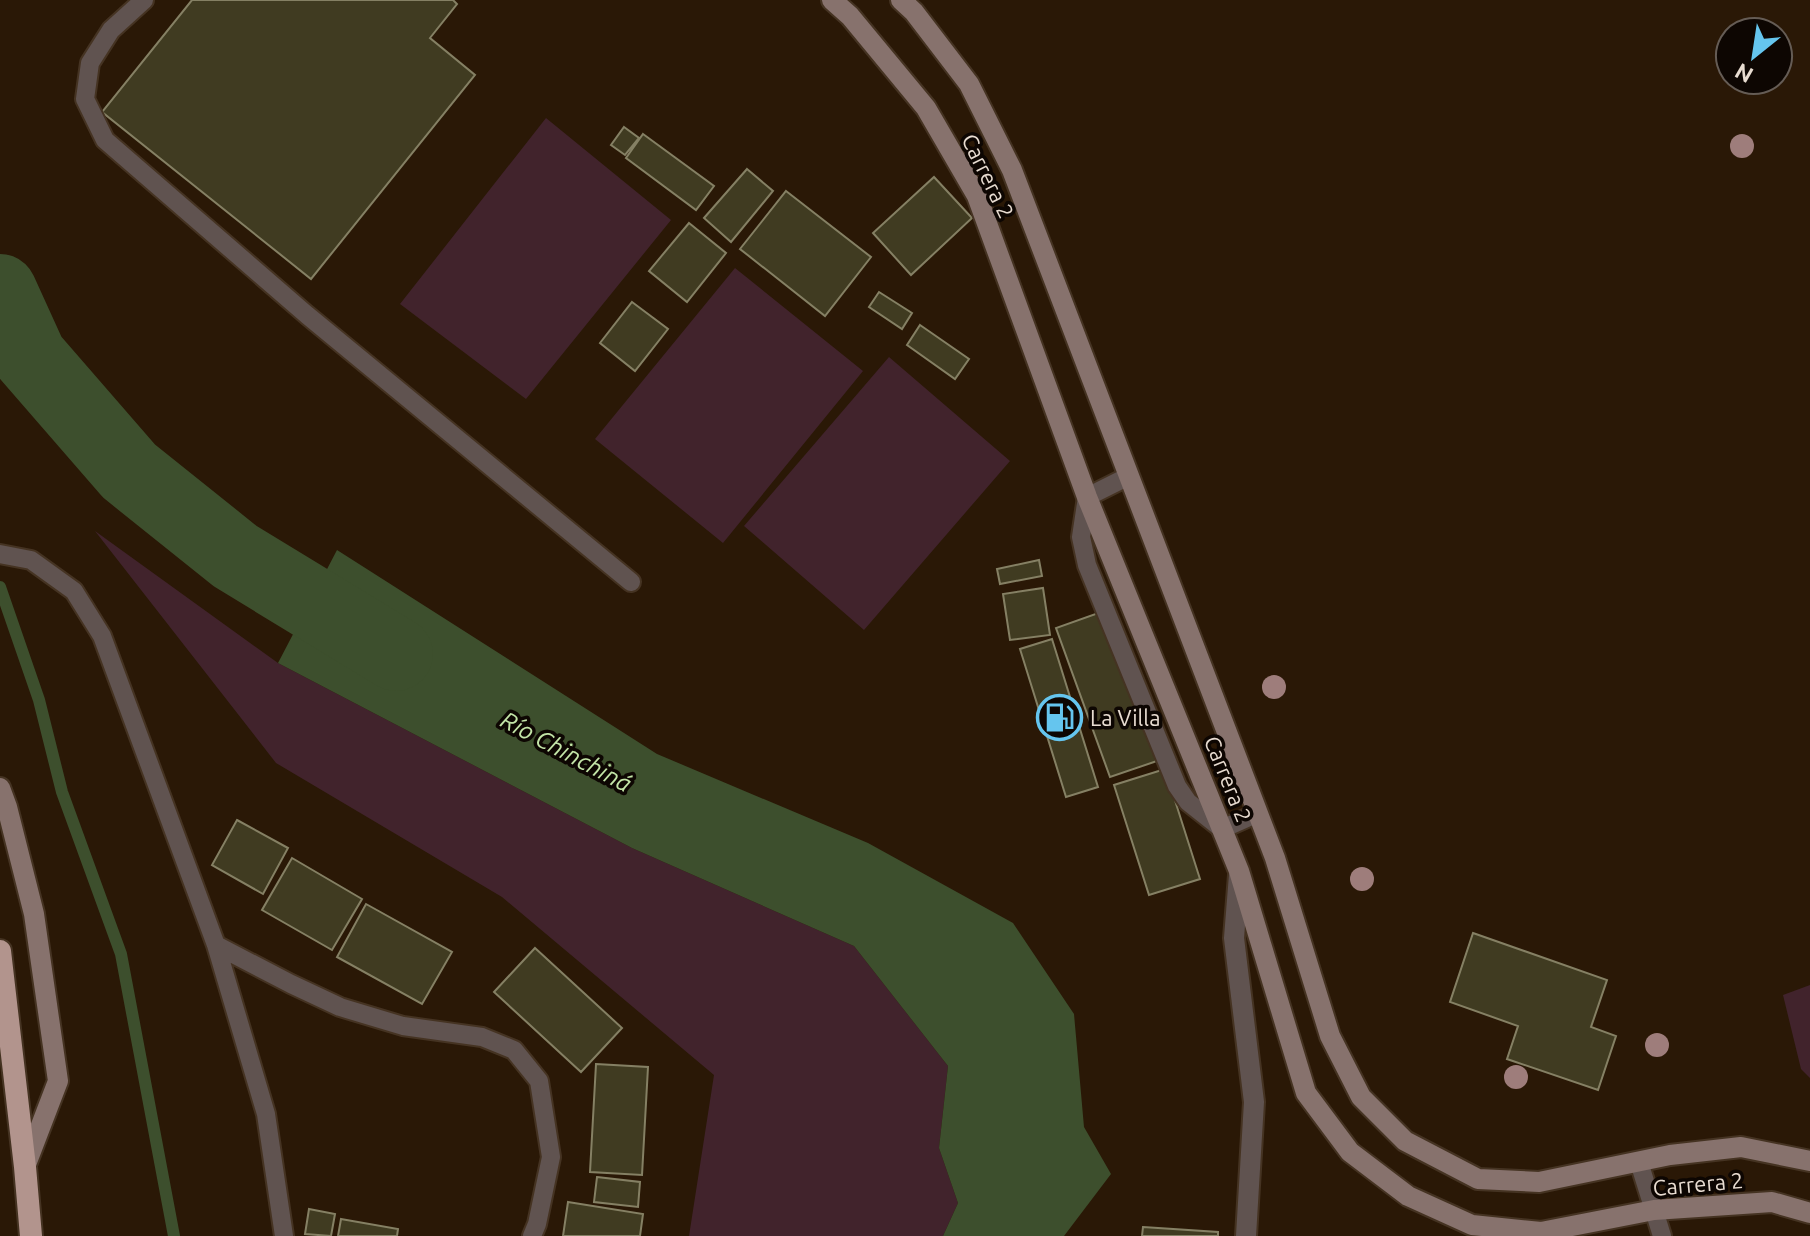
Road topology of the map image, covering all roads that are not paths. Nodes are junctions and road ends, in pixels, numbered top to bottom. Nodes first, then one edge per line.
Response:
1 (144, 0) edge
2 (832, 0) edge
3 (910, 4) edge
4 (1129, 476) junction
5 (1087, 497) junction
6 (0, 554) edge
7 (631, 582) dead end
8 (0, 788) edge
9 (1258, 813) junction
10 (1222, 829) junction
11 (1239, 871) junction
12 (216, 945) junction
13 (0, 951) edge
14 (1810, 1161) edge
15 (1639, 1162) junction
16 (25, 1167) junction
17 (1654, 1210) junction
18 (1810, 1213) edge
19 (31, 1236) edge
20 (284, 1236) edge
21 (532, 1236) edge
22 (1246, 1236) edge
23 (1662, 1236) edge

1 - 7 lane
2 - 5 main road, Carrera 2
3 - 4 main road, Carrera 2
4 - 5 lane
4 - 9 main road, Carrera 2
5 - 10 main road, Carrera 2
6 - 12 lane
8 - 16 main road
9 - 10 lane
9 - 15 main road, Carrera 2
10 - 11 main road, Carrera 2
11 - 17 main road, Carrera 2
11 - 22 street
12 - 20 lane
12 - 21 lane
13 - 16 highway
14 - 15 main road, Carrera 2
15 - 17 lane
16 - 19 highway
17 - 18 main road, Carrera 2
17 - 23 lane

